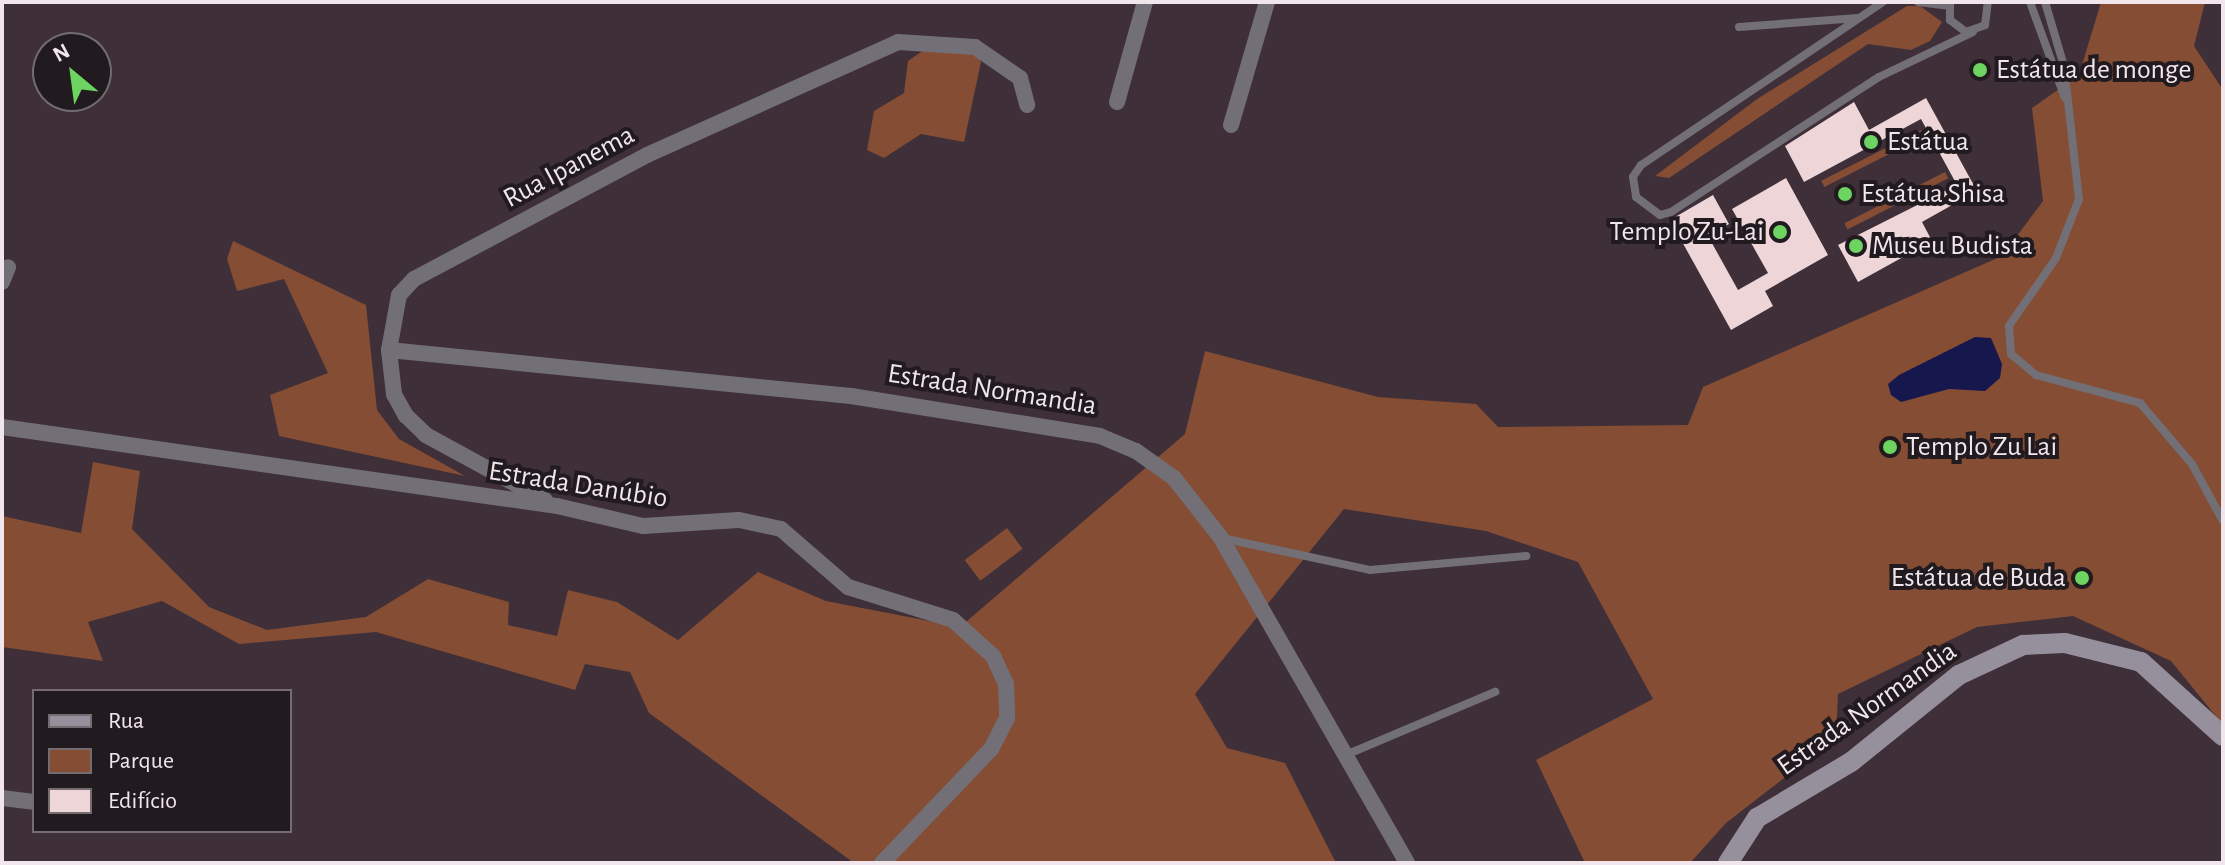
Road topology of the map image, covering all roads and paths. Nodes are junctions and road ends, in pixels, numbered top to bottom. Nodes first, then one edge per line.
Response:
1 (1145, 2) edge
2 (1267, 2) edge
3 (1883, 2) edge
4 (1918, 2) edge
5 (1988, 2) edge
6 (2030, 2) edge
7 (2045, 2) edge
8 (1950, 4) edge
9 (1858, 18) junction
10 (1739, 27) dead end
11 (1973, 32) junction
12 (2066, 100) junction
13 (1117, 102) dead end
14 (1027, 105) dead end
15 (1231, 125) dead end
16 (389, 350) junction
17 (2, 427) edge
18 (557, 506) junction
19 (2223, 521) edge
20 (1221, 538) junction
21 (1526, 556) dead end
22 (1495, 692) dead end
23 (2223, 736) edge
24 (1348, 754) junction
25 (2, 798) edge
26 (32, 802) edge
27 (882, 863) edge
28 (1407, 863) edge
29 (1728, 863) edge

1 - 13 street
2 - 15 street
3 - 9 lane
4 - 8 lane
5 - 11 lane
6 - 12 lane
7 - 12 lane
8 - 11 lane
9 - 10 lane
9 - 11 lane
12 - 19 lane
14 - 16 street, Rua Ipanema
16 - 18 street, Rua Ipanema
16 - 20 street, Estrada Normandia
17 - 18 street, Estrada Danúbio
18 - 27 street, Estrada Danúbio
20 - 21 lane
20 - 24 street, Estrada Normandia
22 - 24 lane
23 - 29 street, Estrada Normandia
24 - 28 street, Estrada Normandia
25 - 26 street

